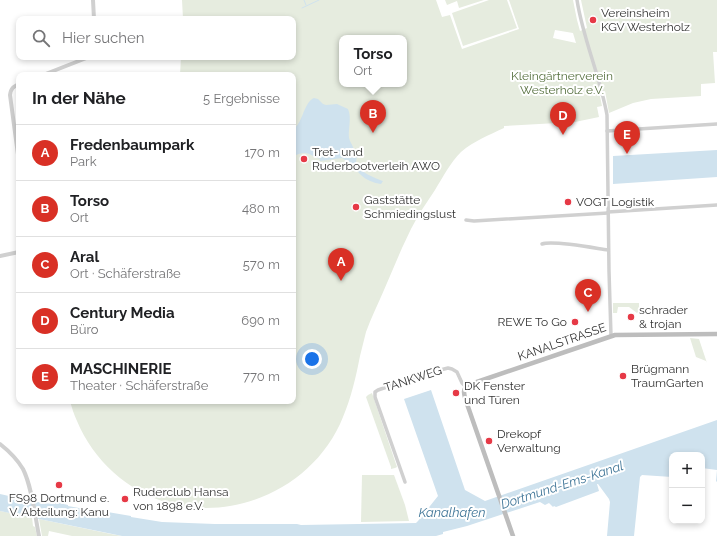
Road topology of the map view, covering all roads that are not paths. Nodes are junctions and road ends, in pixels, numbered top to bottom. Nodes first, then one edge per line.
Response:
1 (93, 0) edge
2 (577, 0) edge
3 (94, 16) edge
4 (81, 60) edge
5 (51, 72) edge
6 (16, 86) edge
7 (717, 124) edge
8 (607, 131) junction
9 (16, 140) edge
10 (717, 205) edge
11 (608, 212) junction
12 (466, 220) dead end
13 (542, 244) dead end
14 (608, 250) junction
15 (16, 253) edge
16 (0, 256) edge
17 (717, 334) edge
18 (611, 336) junction
19 (466, 387) junction
20 (0, 444) edge
21 (405, 482) dead end
22 (39, 536) edge
23 (513, 536) edge

1 - 3 street
2 - 8 street
4 - 5 street
6 - 9 street
7 - 8 street
8 - 11 street
10 - 11 street
11 - 12 street
11 - 14 street
13 - 14 street
14 - 18 street
15 - 16 street
17 - 18 main road, KANALSTRASSE
18 - 19 main road, KANALSTRASSE
19 - 21 street, TANKWEG
19 - 23 main road
20 - 22 street

